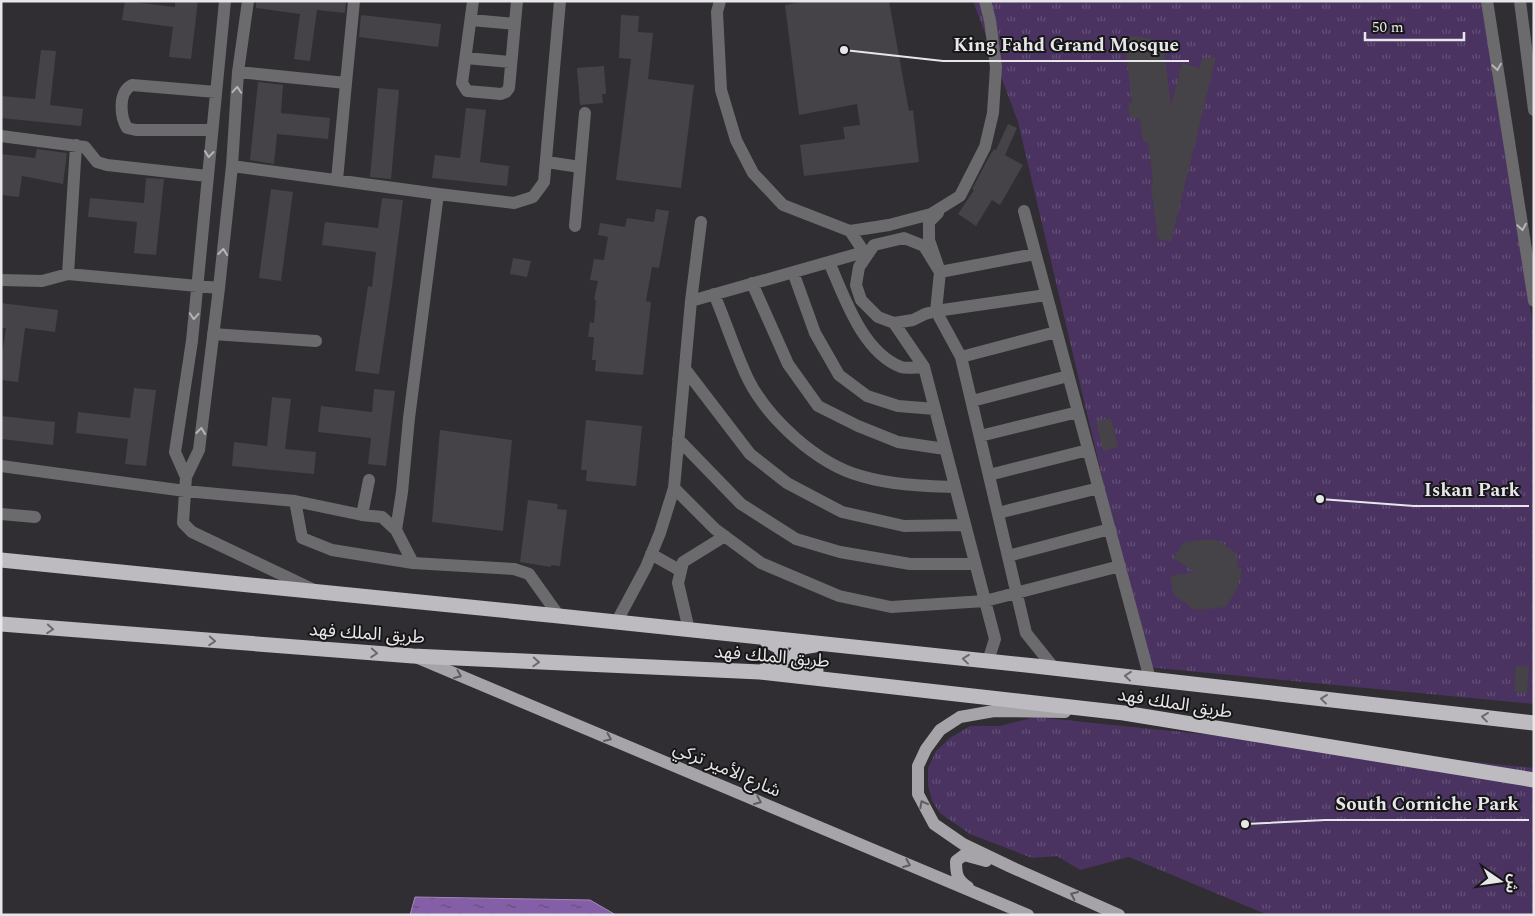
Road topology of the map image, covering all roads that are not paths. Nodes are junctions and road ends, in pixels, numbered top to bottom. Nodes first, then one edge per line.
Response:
1 (225, 1) edge
2 (248, 1) edge
3 (354, 1) edge
4 (473, 1) edge
5 (517, 1) edge
6 (560, 1) edge
7 (720, 1) edge
8 (985, 1) edge
9 (1487, 1) edge
10 (1520, 1) edge
11 (471, 20) junction
12 (515, 24) junction
13 (466, 58) junction
14 (511, 62) junction
15 (238, 72) junction
16 (346, 83) junction
17 (216, 92) junction
18 (1533, 105) edge
19 (585, 113) dead end
20 (212, 130) junction
21 (1, 136) edge
22 (76, 145) junction
23 (546, 162) junction
24 (232, 166) junction
25 (580, 167) junction
26 (207, 176) junction
27 (337, 180) junction
28 (438, 194) junction
29 (951, 201) junction
30 (1024, 211) dead end
31 (701, 222) dead end
32 (575, 226) dead end
33 (850, 230) junction
34 (864, 252) junction
35 (1035, 254) junction
36 (829, 262) junction
37 (859, 267) junction
38 (792, 272) junction
39 (940, 272) junction
40 (68, 274) junction
41 (1, 280) edge
42 (752, 284) junction
43 (196, 286) junction
44 (219, 288) junction
45 (714, 294) junction
46 (1046, 295) junction
47 (691, 301) junction
48 (1534, 301) edge
49 (936, 311) junction
50 (894, 322) junction
51 (1056, 332) junction
52 (213, 334) junction
53 (316, 341) dead end
54 (962, 357) junction
55 (924, 367) junction
56 (685, 369) junction
57 (1068, 376) junction
58 (972, 401) junction
59 (935, 409) junction
60 (1078, 412) junction
61 (980, 436) junction
62 (678, 439) junction
63 (945, 449) junction
64 (1088, 450) junction
65 (1, 466) edge
66 (989, 475) junction
67 (186, 477) junction
68 (369, 480) dead end
69 (955, 487) junction
70 (674, 488) junction
71 (1099, 488) junction
72 (185, 491) junction
73 (295, 501) junction
74 (998, 513) junction
75 (1, 514) edge
76 (362, 515) junction
77 (35, 517) dead end
78 (965, 525) junction
79 (1110, 529) junction
80 (396, 530) junction
81 (725, 536) junction
82 (651, 554) junction
83 (1008, 556) junction
84 (1, 560) edge
85 (413, 563) junction
86 (975, 564) junction
87 (1120, 566) junction
88 (681, 571) junction
89 (321, 593) junction
90 (1017, 594) junction
91 (985, 601) junction
92 (559, 616) junction
93 (616, 623) junction
94 (1, 624) edge
95 (689, 630) junction
96 (753, 637) junction
97 (821, 644) junction
98 (413, 656) junction
99 (988, 661) junction
100 (1054, 668) junction
101 (760, 672) junction
102 (827, 679) junction
103 (1150, 679) junction
104 (1124, 714) junction
105 (1534, 723) edge
106 (1534, 780) edge
107 (1010, 867) junction
108 (978, 893) junction
109 (1028, 915) edge
110 (1118, 915) edge

1 - 17 street
2 - 15 street
3 - 16 street
4 - 11 street
5 - 12 street
6 - 23 street
7 - 33 street
8 - 29 street
9 -> 48 street
10 - 18 street
11 - 12 street
11 - 13 street
12 - 14 street
13 - 14 street
13 - 14 street
15 - 16 street
24 -> 15 street
16 - 27 street
17 - 20 street
17 - 20 street
19 - 25 street
20 -> 26 street
21 - 22 street
22 - 26 street
22 - 40 street
23 - 25 street
23 - 28 street
24 - 27 street
44 -> 24 street
25 - 32 street
26 - 43 street
27 - 28 street
28 - 80 street
29 - 33 street
29 - 39 street
30 - 35 street
31 - 47 street
33 - 34 street
34 - 36 street
34 - 37 street
35 - 39 street
35 - 46 street
36 - 38 street
36 - 55 street
37 - 39 street
37 - 50 street
38 - 42 street
38 - 59 street
39 - 49 street
40 - 41 street
40 - 43 street
42 - 45 street
42 - 63 street
43 - 44 street
43 -> 67 street
44 - 52 street
45 - 47 street
45 - 69 street
46 - 49 street
46 - 51 street
47 - 56 street
49 - 50 street
49 - 54 street
50 - 55 street
51 - 54 street
51 - 57 street
52 - 53 street
67 -> 52 street
54 - 58 street
55 - 59 street
56 - 62 street
56 - 78 street
57 - 58 street
57 - 60 street
58 - 61 street
59 - 63 street
60 - 61 street
60 - 64 street
61 - 66 street
62 - 70 street
62 - 86 street
63 - 69 street
64 - 66 street
64 - 71 street
65 - 72 street
66 - 74 street
67 - 72 street
68 - 76 street
69 - 78 street
70 - 81 street
70 - 82 street
71 - 74 street
71 - 79 street
72 - 73 street
72 - 89 street
73 - 76 street
73 - 85 street
74 - 83 street
75 - 77 street
76 - 80 street
78 - 86 street
79 - 83 street
79 - 87 street
80 - 85 street
81 - 88 street
81 - 91 street
82 - 88 street
82 - 93 street
83 - 90 street
84 - 89 highway, طريق الملك فهد
85 - 92 street
86 - 91 street
87 - 90 street
87 - 103 street
88 - 95 street
89 - 92 highway, طريق الملك فهد
90 - 91 street
90 - 100 street
91 - 99 street
92 - 93 highway, طريق الملك فهد
93 - 95 highway, طريق الملك فهد
94 -> 98 highway, طريق الملك فهد
95 - 96 highway, طريق الملك فهد
96 - 97 highway, طريق الملك فهد
96 - 101 highway
99 -> 97 highway, طريق الملك فهد
97 - 102 highway
98 -> 101 highway, طريق الملك فهد
98 -> 108 main road, شارع الأمير تركي
99 - 100 highway, طريق الملك فهد
103 -> 100 highway, طريق الملك فهد
101 - 102 highway, طريق الملك فهد
102 - 104 highway, طريق الملك فهد
105 -> 103 highway, طريق الملك فهد
104 - 106 highway, طريق الملك فهد
107 -> 104 main road
107 - 108 main road
110 -> 107 main road
108 - 109 main road, شارع الأمير تركي

